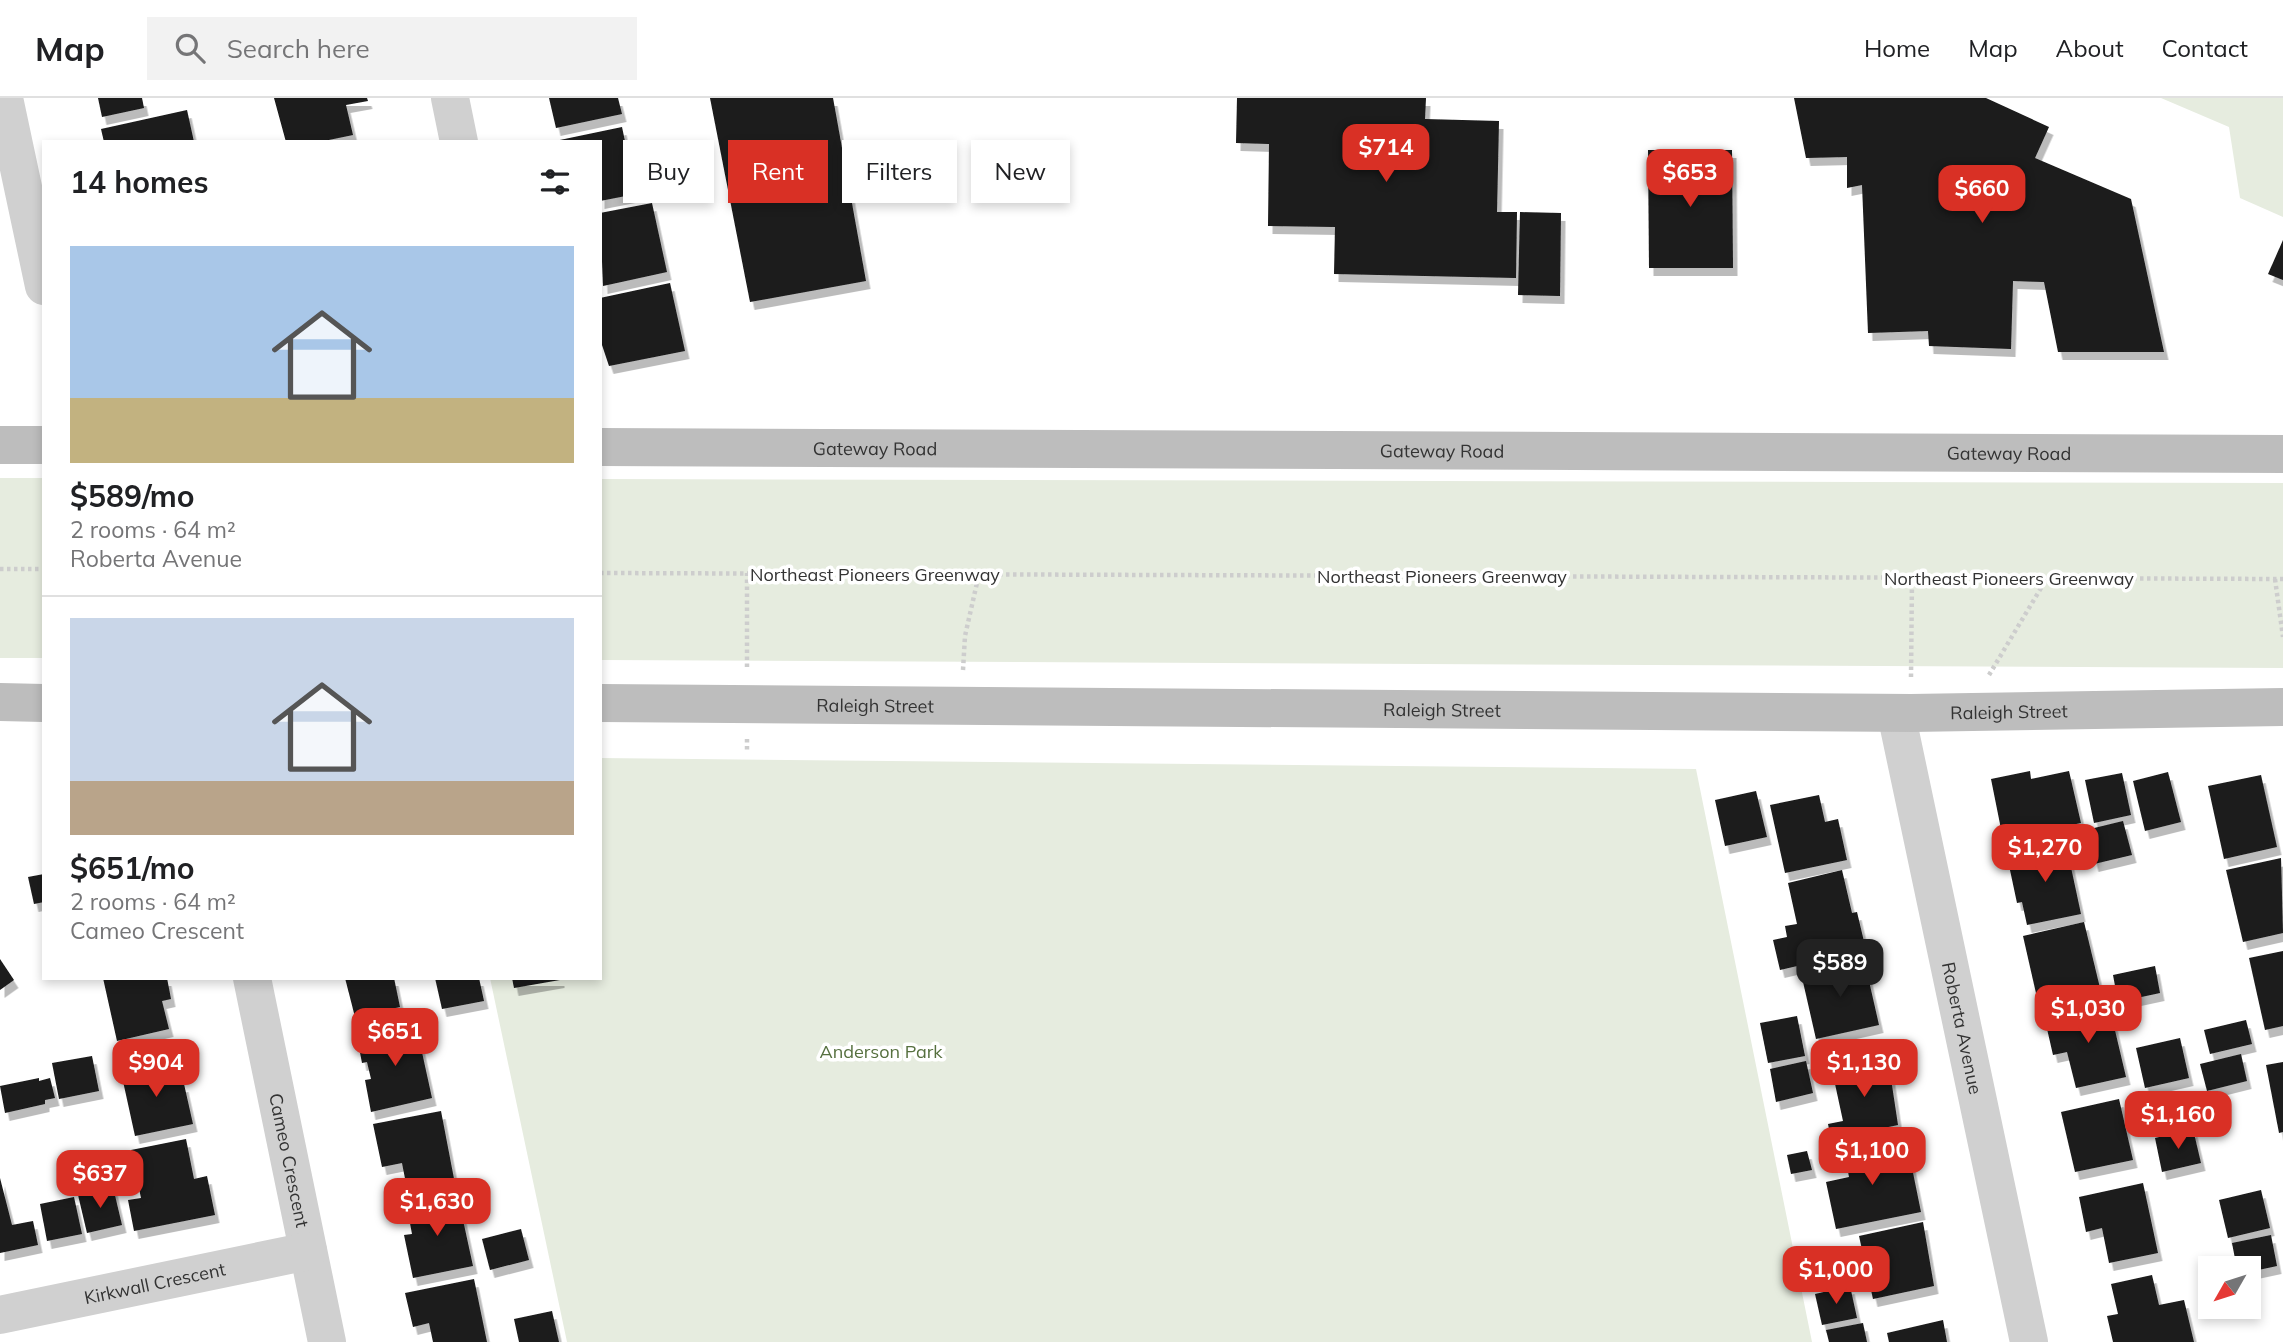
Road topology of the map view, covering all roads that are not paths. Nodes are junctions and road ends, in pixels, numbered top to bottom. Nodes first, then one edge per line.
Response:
1 (4, 98) edge
2 (450, 98) edge
3 (459, 140) edge
4 (42, 277) edge
5 (0, 445) edge
6 (42, 445) edge
7 (602, 447) edge
8 (2283, 454) edge
9 (0, 702) edge
10 (42, 703) edge
11 (602, 703) edge
12 (2283, 707) edge
13 (1904, 713) junction
14 (252, 980) edge
15 (308, 1251) junction
16 (0, 1315) edge
17 (327, 1342) edge
18 (2029, 1342) edge

1 - 4 street
2 - 3 street
5 - 6 street
7 - 8 street, Gateway Road
9 - 10 street
11 - 13 street, Raleigh Street
12 - 13 street, Raleigh Street
13 - 18 street, Roberta Avenue
14 - 15 street, Cameo Crescent
15 - 16 street, Kirkwall Crescent
15 - 17 street, Cameo Crescent

